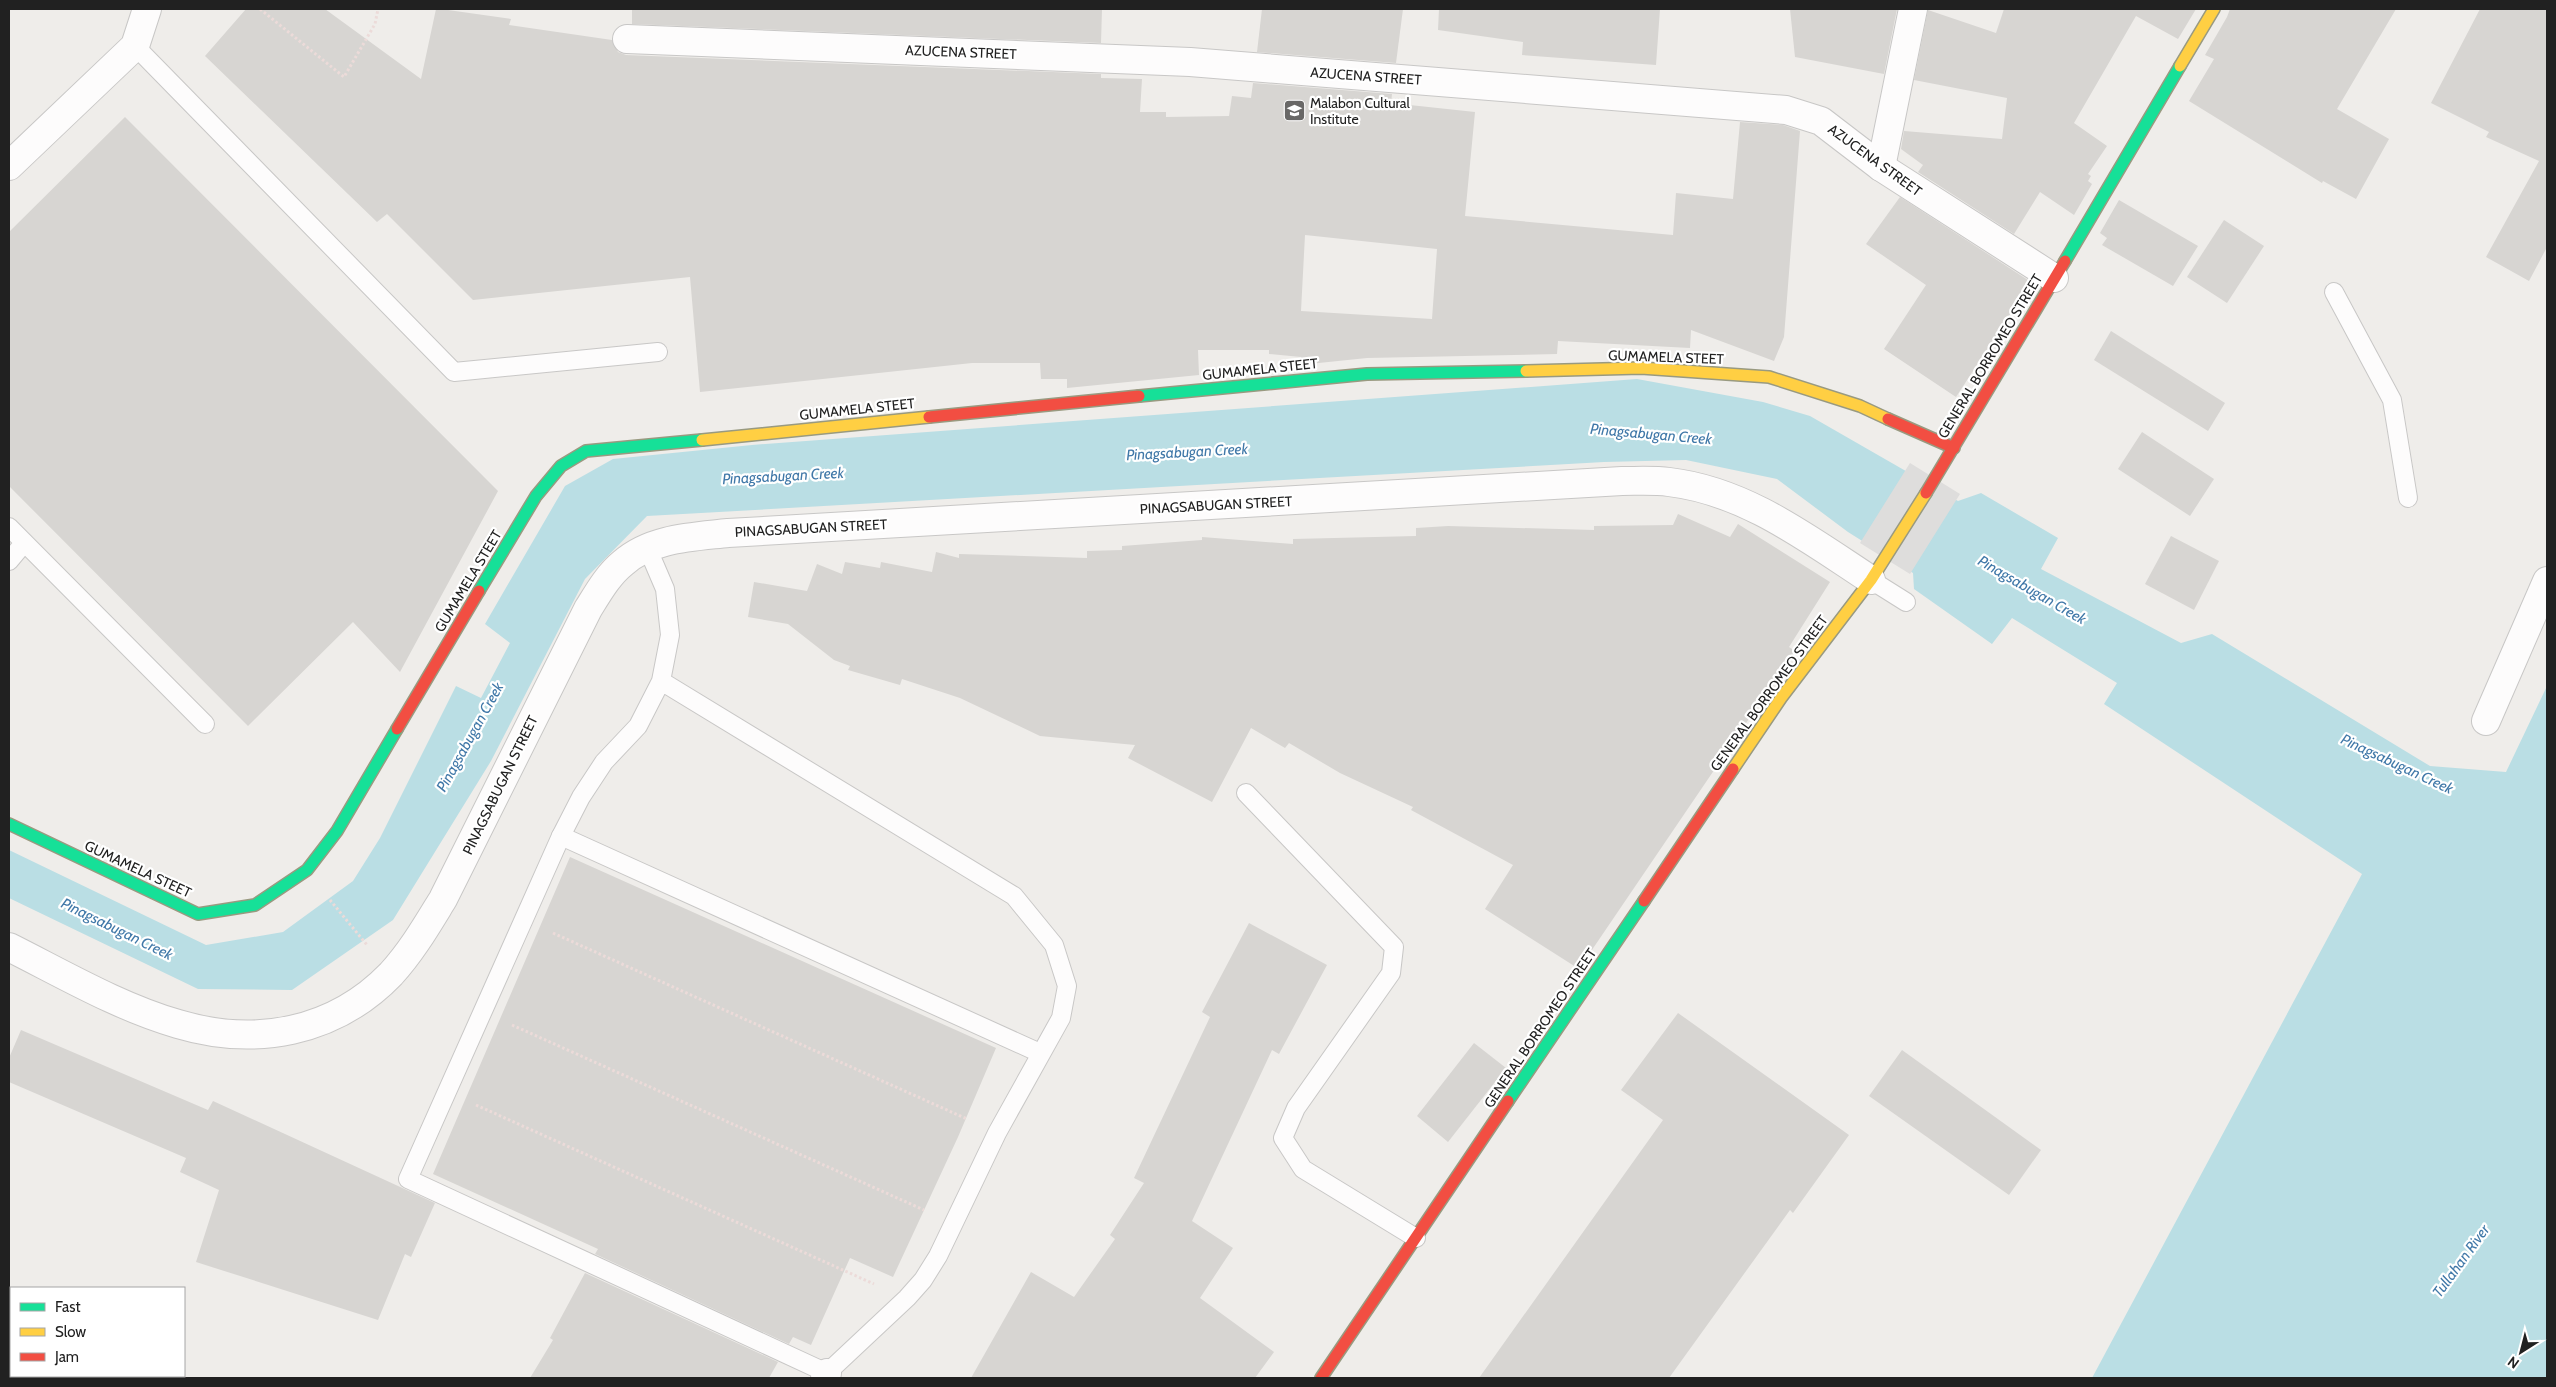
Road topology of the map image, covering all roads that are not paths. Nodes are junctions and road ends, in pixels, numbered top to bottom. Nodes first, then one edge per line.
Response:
1 (147, 9) edge
2 (1914, 9) edge
3 (2214, 9) edge
4 (627, 39) dead end
5 (135, 46) junction
6 (9, 166) edge
7 (1882, 167) junction
8 (2054, 278) junction
9 (2334, 292) dead end
10 (658, 352) dead end
11 (1954, 448) junction
12 (2408, 498) dead end
13 (9, 527) edge
14 (24, 543) junction
15 (647, 547) junction
16 (9, 561) edge
17 (1871, 580) junction
18 (2547, 581) edge
19 (1906, 602) dead end
20 (661, 681) junction
21 (2486, 721) dead end
22 (205, 724) dead end
23 (1246, 793) dead end
24 (9, 824) edge
25 (562, 836) junction
26 (9, 946) edge
27 (1040, 1053) junction
28 (1416, 1238) junction
29 (826, 1376) edge
30 (1321, 1378) edge

1 - 5 street
2 - 7 street
3 - 8 street, GENERAL BORROMEO STREET
4 - 7 street, AZUCENA STREET
5 - 6 street
5 - 10 lane
7 - 8 street, AZUCENA STREET
8 - 11 street, GENERAL BORROMEO STREET
9 - 12 lane
11 - 17 street, GENERAL BORROMEO STREET
11 - 24 street, GUMAMELA STEET
13 - 14 lane
14 - 16 lane
14 - 22 lane
15 - 17 street, PINAGSABUGAN STREET
15 - 20 lane
15 - 26 street, PINAGSABUGAN STREET
17 - 19 lane
17 - 28 street, GENERAL BORROMEO STREET
18 - 21 street
20 - 25 lane
20 - 27 lane
23 - 28 lane
25 - 27 lane
25 - 29 lane
27 - 29 lane
28 - 30 street, GENERAL BORROMEO STREET

